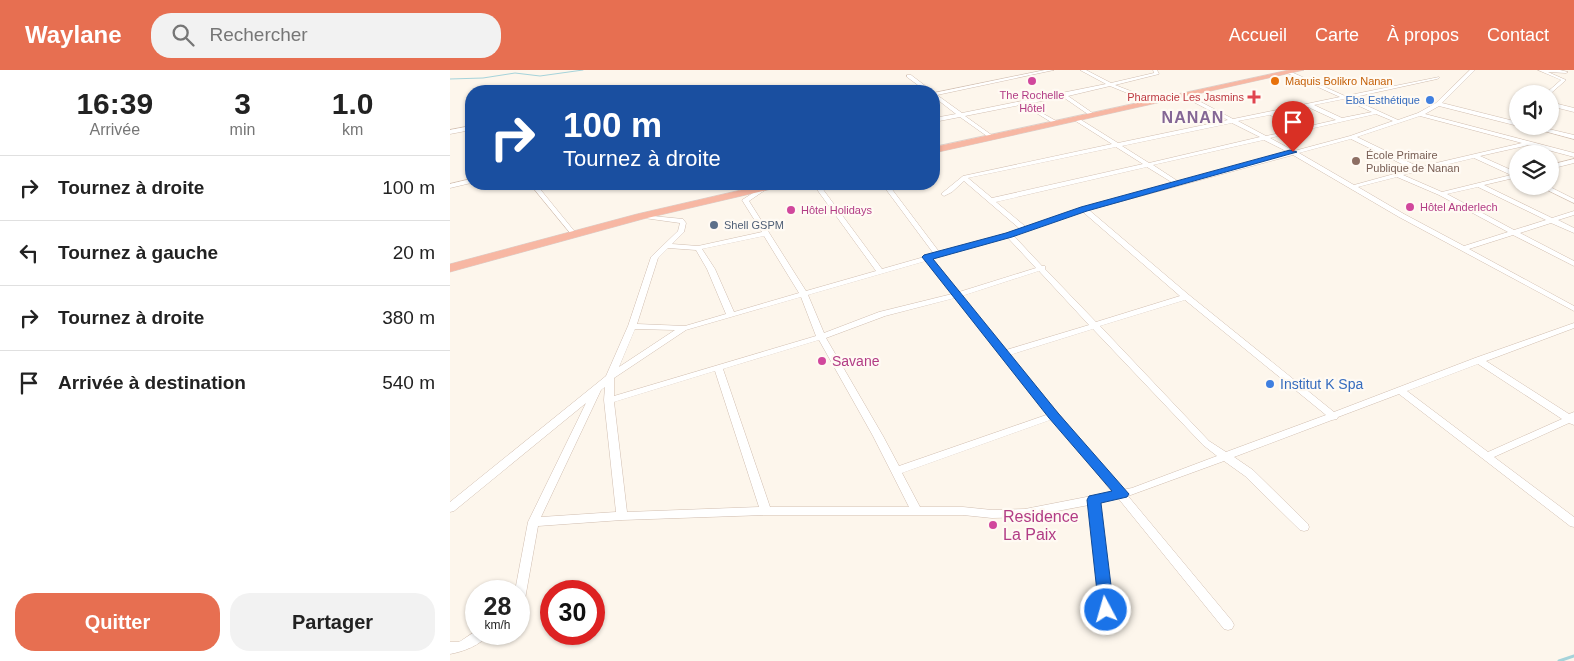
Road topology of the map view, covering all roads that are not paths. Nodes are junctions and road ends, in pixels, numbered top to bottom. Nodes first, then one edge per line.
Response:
1 (1052, 70) edge
2 (1082, 70) edge
3 (1155, 70) edge
4 (1300, 70) edge
5 (1473, 70) edge
6 (1542, 70) edge
7 (1557, 70) edge
8 (1028, 72) edge
9 (1289, 72) junction
10 (1566, 72) junction
11 (1574, 74) edge
12 (909, 76) dead end
13 (1437, 78) dead end
14 (1111, 84) junction
15 (921, 85) edge
16 (1558, 85) edge
17 (940, 94) edge
18 (1064, 95) junction
19 (1184, 95) junction
20 (1343, 98) junction
21 (940, 100) edge
22 (1019, 103) junction
23 (1147, 103) junction
24 (1438, 104) junction
25 (1308, 105) junction
26 (1559, 106) edge
27 (1574, 110) edge
28 (1270, 112) junction
29 (1377, 112) junction
30 (1420, 114) junction
31 (960, 115) junction
32 (1092, 115) junction
33 (1076, 118) junction
34 (940, 119) edge
35 (1232, 121) junction
36 (1343, 121) junction
37 (1399, 122) junction
38 (1509, 122) edge
39 (1056, 123) junction
40 (465, 129) edge
41 (1304, 129) junction
42 (450, 132) edge
43 (1559, 134) edge
44 (1352, 137) junction
45 (1573, 137) edge
46 (990, 138) junction
47 (1265, 138) junction
48 (1530, 143) junction
49 (1116, 144) junction
50 (1538, 145) edge
51 (1559, 148) edge
52 (940, 149) edge
53 (1559, 151) edge
54 (1293, 152) junction
55 (1574, 155) edge
56 (1475, 156) junction
57 (1574, 161) edge
58 (1146, 164) junction
59 (1559, 165) edge
60 (1418, 169) junction
61 (1509, 171) edge
62 (1398, 174) junction
63 (1509, 177) edge
64 (964, 178) junction
65 (465, 182) edge
66 (1178, 184) junction
67 (1479, 185) junction
68 (450, 186) edge
69 (1353, 187) junction
70 (538, 190) edge
71 (753, 190) edge
72 (761, 190) edge
73 (820, 190) edge
74 (889, 190) edge
75 (1559, 193) edge
76 (944, 194) dead end
77 (1441, 194) junction
78 (1573, 199) edge
79 (990, 201) junction
80 (1084, 209) junction
81 (1574, 213) edge
82 (641, 216) junction
83 (1552, 220) junction
84 (1026, 230) junction
85 (1574, 231) edge
86 (1513, 232) junction
87 (573, 233) junction
88 (764, 234) junction
89 (1009, 235) junction
90 (667, 246) junction
91 (698, 248) junction
92 (1464, 248) junction
93 (938, 255) junction
94 (927, 257) junction
95 (1574, 264) edge
96 (450, 268) edge
97 (1042, 268) junction
98 (880, 271) junction
99 (804, 294) junction
100 (956, 295) junction
101 (1186, 297) junction
102 (1574, 309) edge
103 (731, 315) junction
104 (1574, 324) edge
105 (1095, 325) junction
106 (632, 326) junction
107 (685, 328) junction
108 (821, 337) junction
109 (1004, 354) junction
110 (1478, 360) junction
111 (720, 369) junction
112 (610, 377) junction
113 (597, 390) junction
114 (1400, 391) junction
115 (609, 400) junction
116 (1053, 416) junction
117 (1334, 417) junction
118 (1572, 419) edge
119 (1486, 456) junction
120 (1226, 458) junction
121 (896, 471) junction
122 (1122, 494) junction
123 (1094, 500) junction
124 (450, 508) edge
125 (766, 511) junction
126 (918, 512) junction
127 (622, 516) junction
128 (533, 523) junction
129 (1574, 523) edge
130 (1304, 528) dead end
131 (522, 580) edge
132 (1228, 625) dead end
133 (1108, 628) dead end
134 (465, 644) edge
135 (450, 648) edge

1 - 8 street
2 - 14 street
3 - 14 street
4 - 9 highway
5 - 24 street
6 - 10 street
6 - 16 street
7 - 10 street
8 - 17 street
9 - 19 highway
9 - 20 street
10 - 11 street
12 - 15 street
13 - 20 street
14 - 18 street
14 - 23 street
18 - 22 street
18 - 32 street
19 - 23 highway
19 - 35 street
20 - 25 street
20 - 29 street
21 - 31 street
22 - 31 street
22 - 39 street
23 - 32 highway
24 - 30 street
24 - 38 street
25 - 28 street
25 - 36 street
26 - 27 street
28 - 35 street
28 - 41 street
29 - 36 street
29 - 37 street
30 - 37 street
30 - 48 street
31 - 34 street
31 - 46 street
32 - 33 highway
33 - 39 highway
33 - 49 street
35 - 47 street
35 - 49 street
36 - 41 street
37 - 44 street
39 - 46 highway
40 - 42 street
41 - 47 street
43 - 45 street
44 - 54 street
44 - 60 street
45 - 51 street
46 - 52 highway
47 - 54 street
47 - 58 street
48 - 50 street
48 - 56 street
49 - 58 street
49 - 64 street
53 - 55 street
54 - 66 street
54 - 69 street
56 - 60 street
56 - 61 street
57 - 59 street
58 - 66 street
58 - 79 street
60 - 62 street
62 - 69 street
62 - 77 street
63 - 67 street
64 - 76 street
64 - 79 street
65 - 68 street
66 - 80 street
67 - 77 street
67 - 83 street
69 - 92 street
70 - 87 street
71 - 82 highway
72 - 88 street
73 - 98 street
74 - 93 street
75 - 78 street
77 - 86 street
79 - 84 street
80 - 84 street
80 - 101 street
81 - 83 street
82 - 87 highway
82 - 90 street
83 - 85 street
83 - 86 street
84 - 89 street
86 - 92 street
86 - 95 street
87 - 96 highway
88 - 91 street
88 - 99 street
89 - 93 street
89 - 97 street
90 - 91 street
90 - 106 street
91 - 103 street
92 - 102 street
93 - 94 street
94 - 98 street
94 - 100 street
97 - 100 street
97 - 105 street
98 - 99 street
99 - 103 street
99 - 108 street
100 - 108 street
100 - 109 street
101 - 105 street
101 - 117 street
103 - 107 street
104 - 110 street
105 - 109 street
105 - 120 street
106 - 107 street
106 - 112 street
107 - 112 street
108 - 111 street
108 - 121 street
109 - 116 street
110 - 114 street
110 - 118 street
111 - 115 street
111 - 125 street
112 - 113 street
112 - 115 street
113 - 124 street
113 - 128 street
114 - 117 street
114 - 119 street
115 - 127 street
116 - 121 street
116 - 122 street
117 - 120 street
118 - 119 street
119 - 129 street
120 - 122 street
120 - 130 street
121 - 126 street
122 - 123 street
122 - 132 street
123 - 126 street
123 - 133 street
125 - 126 street
125 - 127 street
127 - 128 street
128 - 131 street
134 - 135 street

